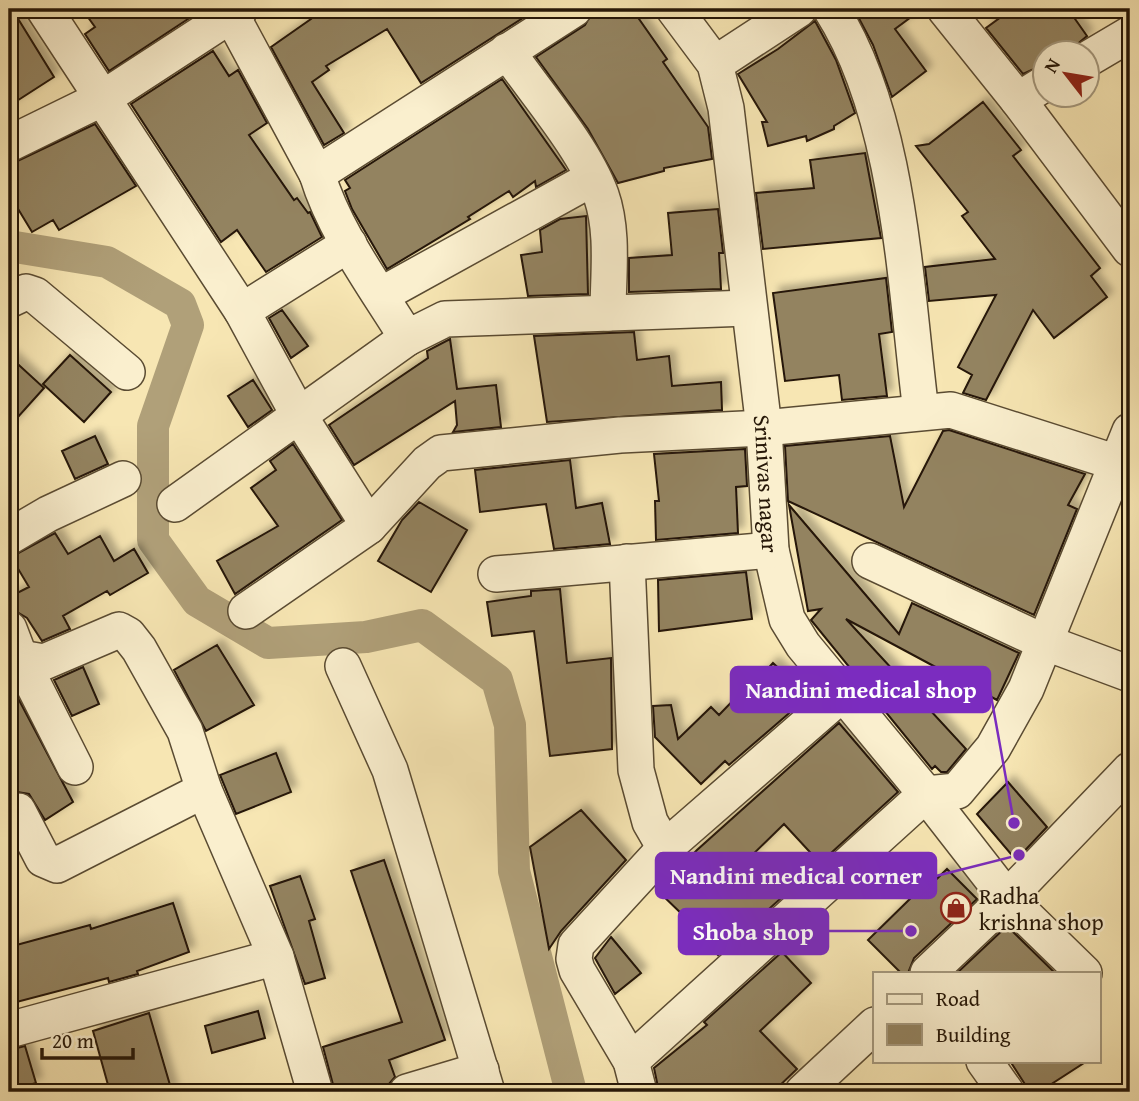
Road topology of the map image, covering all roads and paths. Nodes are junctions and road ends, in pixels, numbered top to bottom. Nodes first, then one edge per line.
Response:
1 (44, 9) edge
2 (574, 9) edge
3 (674, 9) edge
4 (799, 9) edge
5 (831, 9) edge
6 (945, 9) edge
7 (233, 11) edge
8 (1130, 34) edge
9 (507, 51) junction
10 (1100, 52) edge
11 (715, 64) junction
12 (1030, 91) edge
13 (105, 97) junction
14 (1041, 108) edge
15 (9, 144) edge
16 (317, 174) junction
17 (593, 178) junction
18 (349, 244) junction
19 (1130, 249) edge
20 (381, 295) junction
21 (9, 300) edge
22 (748, 309) junction
23 (242, 311) junction
24 (608, 313) junction
25 (407, 338) junction
26 (127, 372) dead end
27 (921, 412) junction
28 (298, 414) junction
29 (764, 428) junction
30 (1126, 453) edge
31 (123, 479) dead end
32 (176, 504) dead end
33 (369, 526) junction
34 (9, 537) edge
35 (771, 550) junction
36 (870, 561) dead end
37 (627, 562) junction
38 (496, 574) dead end
39 (246, 611) dead end
40 (1044, 642) junction
41 (12, 650) edge
42 (343, 666) dead end
43 (1130, 674) edge
44 (842, 694) junction
45 (75, 767) dead end
46 (1130, 770) edge
47 (204, 790) junction
48 (926, 794) junction
49 (9, 811) edge
50 (665, 848) junction
51 (1007, 898) junction
52 (276, 957) junction
53 (929, 972) edge
54 (1083, 972) edge
55 (873, 1026) edge
56 (9, 1030) edge
57 (985, 1062) edge
58 (635, 1077) edge
59 (484, 1081) edge
60 (806, 1091) edge
61 (315, 1092) edge
62 (407, 1092) edge
63 (1006, 1092) edge

1 - 13 street
2 - 9 street
3 - 11 street, Srinivas nagar
4 - 11 street
5 - 27 street
6 - 12 street
7 - 13 street
7 - 16 street
8 - 10 street
9 - 16 street
9 - 17 street
11 - 22 street, Srinivas nagar
13 - 15 street
13 - 23 street
14 - 19 street
16 - 18 street
17 - 20 street
17 - 24 street
18 - 20 street
18 - 23 street
20 - 25 street
21 - 26 street
22 - 24 street
22 - 29 street, Srinivas nagar
23 - 28 street
24 - 25 street
25 - 28 street
27 - 29 street
27 - 30 street
28 - 32 street
28 - 33 street
29 - 33 street
29 - 35 street, Srinivas nagar
30 - 40 street
31 - 34 street
33 - 39 street
35 - 37 street
35 - 44 street, Srinivas nagar
36 - 40 street
37 - 38 street
37 - 50 street
40 - 43 street
40 - 48 street
41 - 45 street
41 - 47 street
42 - 59 street
44 - 48 street, Srinivas nagar
44 - 50 street
46 - 51 street
47 - 49 street
47 - 52 street
48 - 51 street, Srinivas nagar
48 - 58 street
50 - 58 street
51 - 53 street
51 - 54 street, Srinivas nagar
52 - 56 street
52 - 61 street
55 - 60 street
57 - 63 street
59 - 62 street

